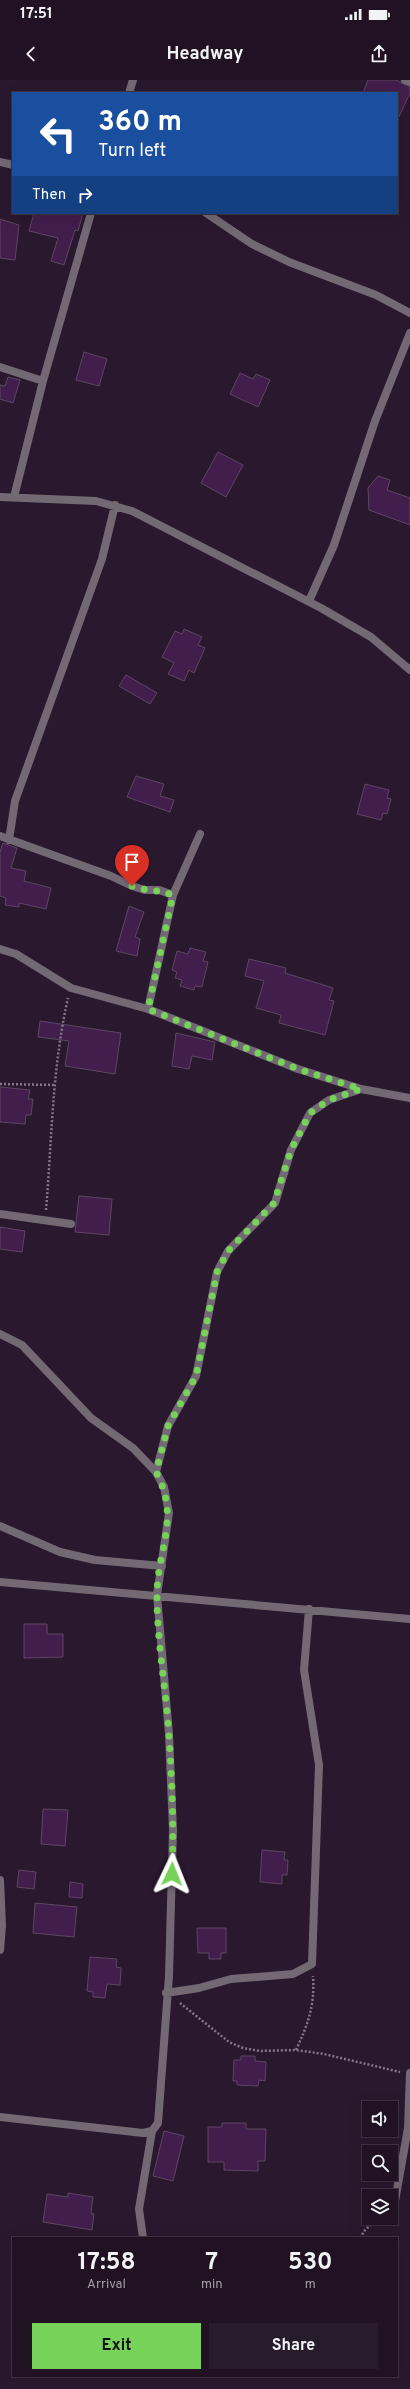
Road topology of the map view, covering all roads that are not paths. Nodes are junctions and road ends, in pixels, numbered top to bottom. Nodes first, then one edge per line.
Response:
1 (405, 80) edge
2 (410, 82) edge
3 (0, 162) edge
4 (12, 166) edge
5 (91, 214) edge
6 (207, 214) edge
7 (410, 313) edge
8 (410, 333) edge
9 (0, 367) edge
10 (43, 381) junction
11 (0, 497) edge
12 (14, 497) junction
13 (116, 505) junction
14 (309, 602) junction
15 (410, 670) edge
16 (200, 834) dead end
17 (0, 836) edge
18 (9, 840) junction
19 (173, 895) junction
20 (0, 949) edge
21 (148, 1009) junction
22 (361, 1089) junction
23 (410, 1098) edge
24 (0, 1214) edge
25 (70, 1224) dead end
26 (0, 1334) edge
27 (156, 1472) junction
28 (0, 1526) edge
29 (162, 1566) junction
30 (0, 1582) edge
31 (157, 1595) junction
32 (309, 1609) junction
33 (410, 1619) edge
34 (0, 1880) edge
35 (0, 1950) edge
36 (166, 1993) junction
37 (410, 2074) edge
38 (0, 2117) edge
39 (152, 2131) junction
40 (396, 2189) edge
41 (143, 2237) edge

1 - 2 street
3 - 4 street
5 - 10 street
6 - 7 street
8 - 14 street
9 - 10 street
10 - 12 street
11 - 12 street
12 - 13 street
13 - 14 street
13 - 18 street
14 - 15 street
16 - 19 street
17 - 18 street
18 - 19 street
19 - 21 street
20 - 21 street
21 - 22 street
22 - 23 street
22 - 27 street
24 - 25 street
26 - 27 street
27 - 29 street
28 - 29 street
29 - 31 street
30 - 31 street
31 - 32 street
31 - 36 street
32 - 33 street
32 - 36 street
34 - 35 street
36 - 39 street
37 - 40 street
38 - 39 street
39 - 41 street

